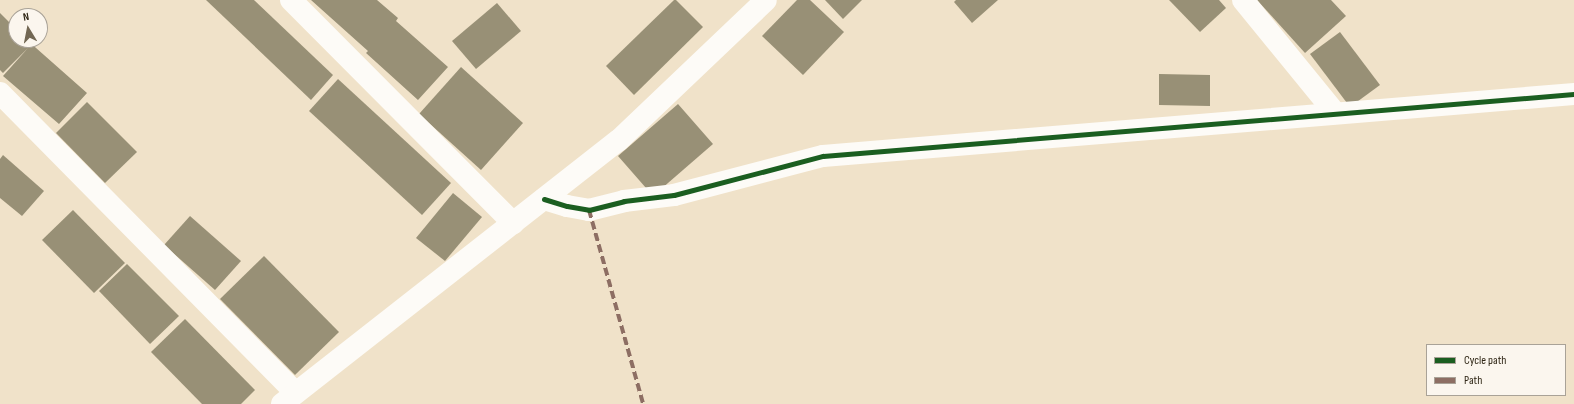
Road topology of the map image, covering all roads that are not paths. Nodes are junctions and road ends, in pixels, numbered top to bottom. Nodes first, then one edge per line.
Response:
1 (291, 0) edge
2 (766, 0) edge
3 (1243, 0) edge
4 (0, 93) edge
5 (1574, 94) edge
6 (1335, 113) junction
7 (544, 199) junction
8 (513, 223) junction
9 (289, 399) edge

1 - 8 street
2 - 7 street
3 - 6 street
4 - 9 street
5 - 6 street
6 - 7 street
7 - 8 street
8 - 9 street

